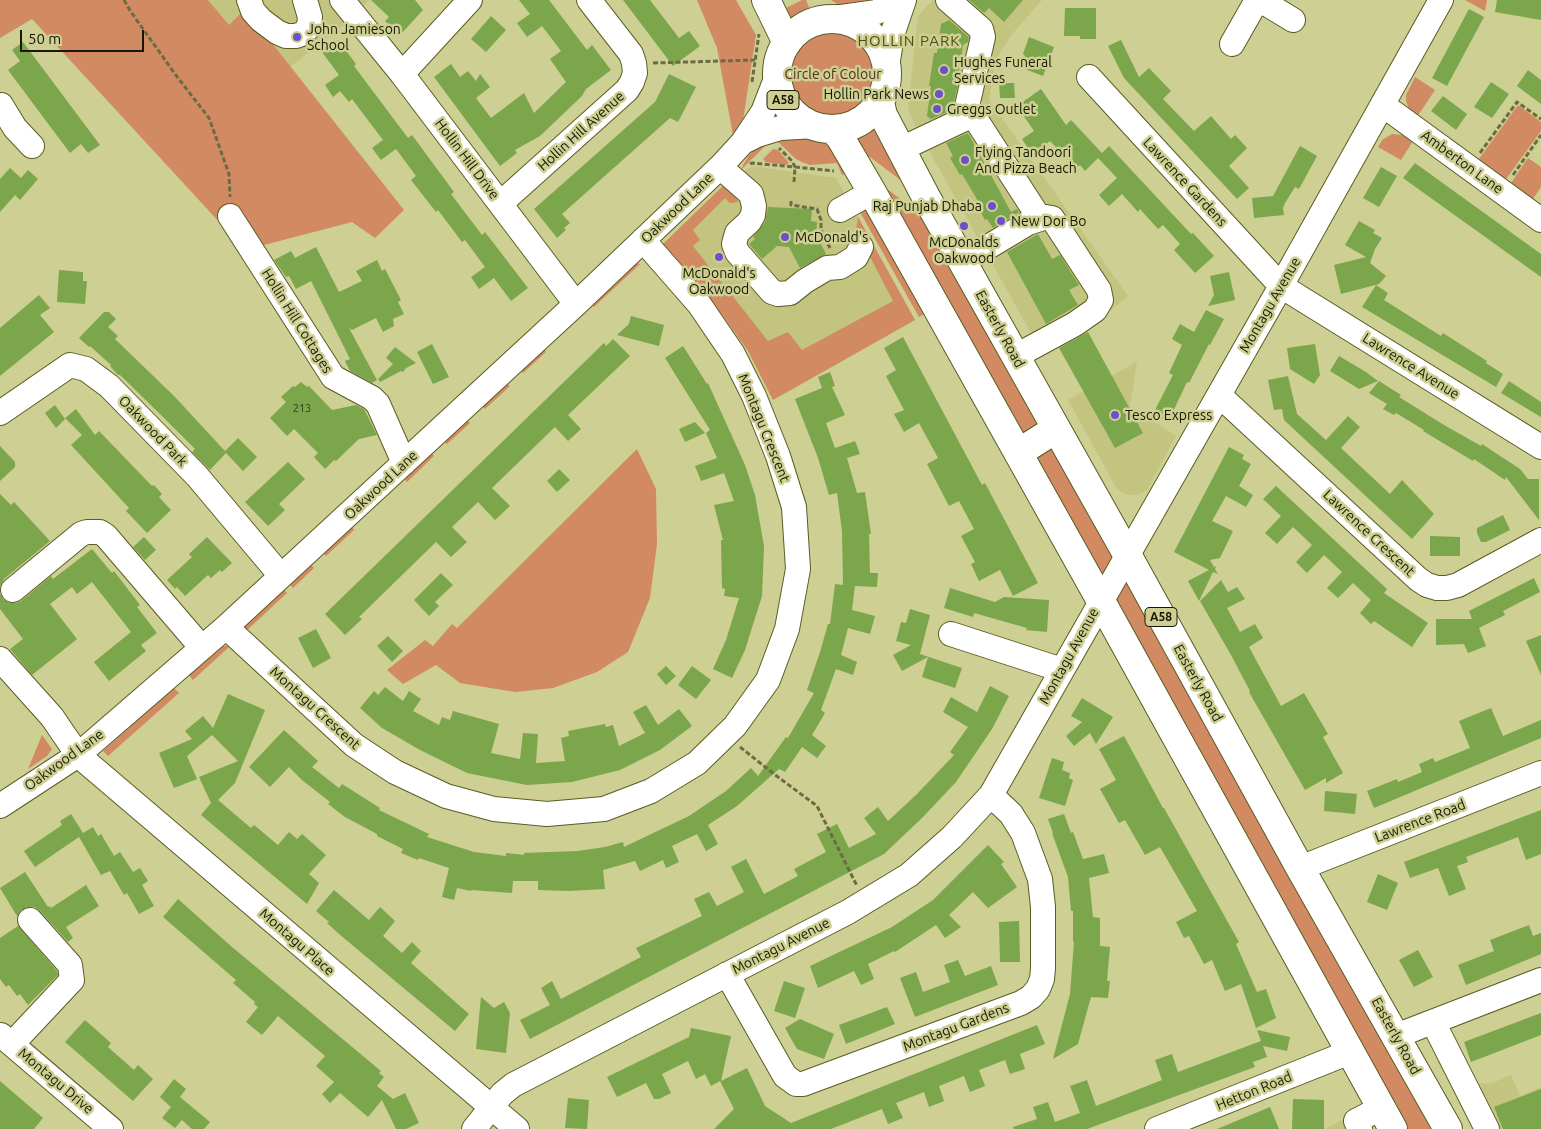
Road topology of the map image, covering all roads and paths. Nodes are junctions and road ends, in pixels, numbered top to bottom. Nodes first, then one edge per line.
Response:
1 (124, 0) edge
2 (249, 0) edge
3 (305, 0) edge
4 (470, 0) edge
5 (589, 0) edge
6 (766, 0) edge
7 (895, 0) edge
8 (904, 0) edge
9 (948, 0) edge
10 (1259, 0) edge
11 (1441, 0) edge
12 (348, 8) edge
13 (827, 12) edge
14 (1293, 20) dead end
15 (757, 29) dead end
16 (787, 43) junction
17 (1232, 44) dead end
18 (755, 60) junction
19 (634, 63) junction
20 (887, 67) junction
21 (402, 74) junction
22 (777, 76) junction
23 (1089, 77) dead end
24 (751, 89) dead end
25 (880, 103) junction
26 (1, 105) edge
27 (1383, 105) junction
28 (964, 119) junction
29 (1541, 119) edge
30 (824, 128) junction
31 (7, 133) edge
32 (1541, 135) edge
33 (32, 146) dead end
34 (777, 146) dead end
35 (900, 149) junction
36 (752, 154) junction
37 (1469, 168) junction
38 (735, 180) junction
39 (1502, 191) junction
40 (872, 192) junction
41 (791, 201) dead end
42 (501, 203) junction
43 (840, 210) dead end
44 (230, 216) joint
45 (1040, 219) junction
46 (1541, 220) edge
47 (643, 240) junction
48 (861, 247) dead end
49 (836, 259) junction
50 (963, 262) junction
51 (1281, 286) junction
52 (576, 304) junction
53 (1016, 356) junction
54 (1219, 395) junction
55 (0, 412) edge
56 (1056, 429) junction
57 (1541, 447) edge
58 (1018, 453) junction
59 (404, 463) junction
60 (1541, 540) edge
61 (1128, 556) junction
62 (281, 576) junction
63 (13, 590) dead end
64 (1101, 601) junction
65 (226, 627) junction
66 (951, 634) dead end
67 (202, 648) junction
68 (0, 660) edge
69 (1062, 670) junction
70 (726, 735) junction
71 (78, 755) junction
72 (1541, 773) edge
73 (991, 795) junction
74 (0, 806) edge
75 (1300, 868) junction
76 (865, 902) junction
77 (30, 920) dead end
78 (727, 974) junction
79 (1541, 980) edge
80 (1433, 1022) junction
81 (1396, 1036) junction
82 (6, 1039) edge
83 (1350, 1052) junction
84 (491, 1108) junction
85 (1387, 1119) edge
86 (111, 1129) edge
87 (474, 1129) edge
88 (517, 1129) edge
89 (1157, 1129) edge
90 (1360, 1129) edge
91 (1448, 1129) edge
92 (1487, 1129) edge

1 - 44 path
2 - 3 street
4 - 21 street
5 - 19 street
6 - 16 main road
7 - 13 street
8 - 20 street
9 - 28 street
10 - 14 street
10 - 17 street
11 - 27 street, Montagu Avenue
12 - 21 street, Hollin Hill Drive
13 - 16 main road, A58
13 - 20 main road
15 - 18 path
16 - 22 main road, A58
18 - 19 path
18 - 24 path
19 - 42 street, Hollin Hill Avenue
20 - 25 main road
21 - 42 street, Hollin Hill Drive
22 - 30 main road, A58
22 - 36 street, Oakwood Lane
23 - 51 street, Lawrence Gardens
25 - 30 main road
25 - 35 main road, Easterly Road / A58
26 - 31 street
27 - 37 street, Amberton Lane
27 - 51 street, Montagu Avenue
28 - 35 street
28 - 45 street
29 - 37 path
30 - 36 street, Oakwood Lane
30 - 40 main road, A58
31 - 33 street
32 - 39 path
34 - 36 path
35 - 50 main road, Easterly Road / A58
36 - 38 street, Oakwood Lane
36 - 38 path
37 - 39 street, Amberton Lane
38 - 47 street, Oakwood Lane
38 - 49 street
39 - 46 street, Amberton Lane
40 - 43 street
40 - 58 main road, A58
41 - 49 path
42 - 52 street, Hollin Hill Drive
44 - 59 street, Hollin Hill Cottages
45 - 50 street
45 - 53 street
47 - 52 street, Oakwood Lane
47 - 70 street, Montagu Crescent
48 - 49 street
50 - 53 main road, Easterly Road / A58
51 - 54 street, Montagu Avenue
51 - 57 street, Lawrence Avenue
52 - 59 street, Oakwood Lane
53 - 56 main road, Easterly Road / A58
54 - 60 street, Lawrence Crescent
54 - 61 street, Montagu Avenue
55 - 62 street, Oakwood Park
56 - 58 main road
56 - 61 main road, Easterly Road / A58
58 - 64 main road, A58
59 - 62 street, Oakwood Lane
61 - 64 street, Montagu Avenue
61 - 75 main road, Easterly Road / A58
62 - 65 street, Oakwood Lane
63 - 67 street
64 - 69 street, Montagu Avenue
64 - 83 main road, A58
65 - 67 street, Oakwood Lane
65 - 70 street, Montagu Crescent
66 - 69 street
67 - 71 street, Oakwood Lane
68 - 71 street, Montagu Place
69 - 73 street, Montagu Avenue
70 - 76 path
71 - 74 street, Oakwood Lane
71 - 84 street, Montagu Place
72 - 75 street, Lawrence Road
73 - 76 street, Montagu Avenue
73 - 78 street, Montagu Gardens
75 - 81 main road, Easterly Road / A58
76 - 78 street, Montagu Avenue
77 - 82 street
78 - 84 street, Montagu Avenue
79 - 80 street
80 - 81 street
80 - 92 street
81 - 91 main road, Easterly Road / A58
82 - 86 street, Montagu Drive
83 - 85 main road, A58
83 - 89 street, Hetton Road
84 - 87 street, Montagu Avenue
84 - 88 street, Montagu Place
85 - 90 street

